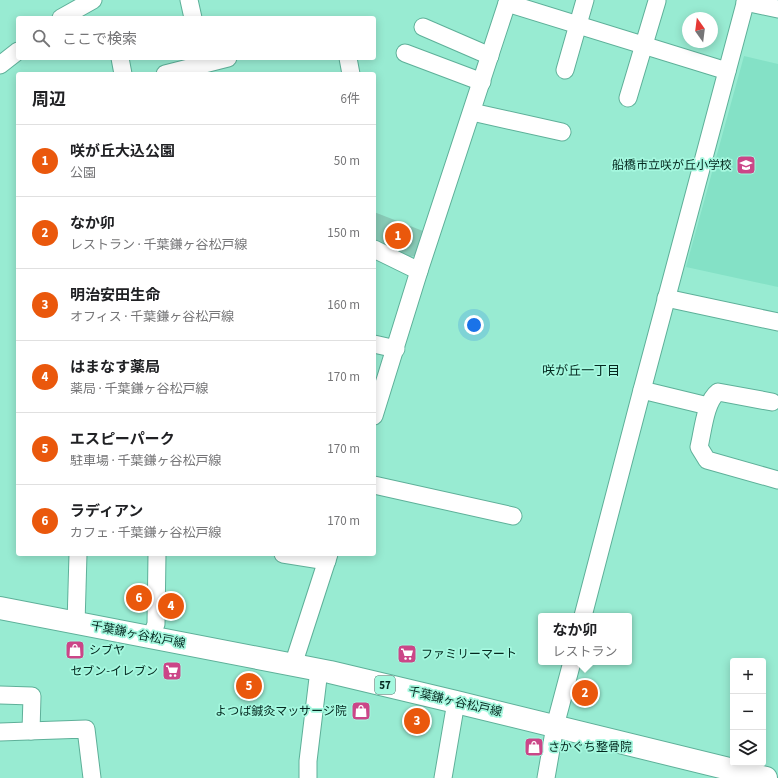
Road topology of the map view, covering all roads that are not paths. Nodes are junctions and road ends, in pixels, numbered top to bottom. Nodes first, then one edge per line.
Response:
1 (93, 0) edge
2 (189, 0) edge
3 (584, 0) edge
4 (657, 1) edge
5 (745, 1) edge
6 (508, 2) edge
7 (778, 9) edge
8 (65, 16) edge
9 (193, 16) edge
10 (578, 25) junction
11 (423, 27) dead end
12 (644, 45) junction
13 (16, 53) edge
14 (405, 53) dead end
15 (490, 56) junction
16 (120, 60) edge
17 (220, 60) edge
18 (348, 60) edge
19 (0, 65) edge
20 (565, 70) dead end
21 (727, 71) junction
22 (123, 72) edge
23 (173, 72) edge
24 (351, 72) edge
25 (482, 82) junction
26 (628, 98) dead end
27 (472, 112) junction
28 (562, 132) dead end
29 (376, 250) edge
30 (419, 272) junction
31 (666, 298) junction
32 (778, 322) edge
33 (376, 344) edge
34 (396, 349) junction
35 (642, 390) junction
36 (772, 402) dead end
37 (376, 405) edge
38 (708, 406) junction
39 (778, 480) edge
40 (376, 484) edge
41 (513, 516) dead end
42 (78, 556) edge
43 (157, 556) edge
44 (306, 556) edge
45 (328, 558) edge
46 (0, 608) edge
47 (585, 613) edge
48 (76, 624) junction
49 (151, 637) junction
50 (293, 665) junction
51 (571, 665) edge
52 (318, 676) junction
53 (0, 695) edge
54 (456, 702) junction
55 (555, 726) junction
56 (31, 731) junction
57 (0, 732) edge
58 (92, 778) edge
59 (308, 778) edge
60 (443, 778) edge
61 (546, 778) edge
62 (764, 778) edge

1 - 8 street
2 - 9 street
3 - 10 street
4 - 12 street
5 - 7 street
5 - 21 street
6 - 10 street
6 - 15 street
10 - 12 street
10 - 20 street
11 - 15 street
12 - 21 street
12 - 26 street
13 - 19 street
14 - 25 street
15 - 25 street
16 - 22 street
17 - 23 street
18 - 24 street
21 - 31 street
25 - 27 street
27 - 28 street
27 - 30 street
29 - 30 street
30 - 34 street
31 - 32 street
31 - 35 street
33 - 34 street
34 - 37 street
35 - 38 street
35 - 47 street
36 - 38 street
38 - 39 street
40 - 41 street
42 - 48 street
43 - 49 street
44 - 45 street
45 - 50 street
46 - 48 main road, 千葉鎌ヶ谷松戸線 / 57
48 - 49 main road, 千葉鎌ヶ谷松戸線 / 57
49 - 50 main road, 千葉鎌ヶ谷松戸線 / 57
50 - 52 main road, 千葉鎌ヶ谷松戸線 / 57
51 - 55 street
52 - 54 main road, 千葉鎌ヶ谷松戸線 / 57
52 - 59 street
53 - 56 street
54 - 55 main road, 千葉鎌ヶ谷松戸線 / 57
54 - 60 street
55 - 61 street
55 - 62 main road, 千葉鎌ヶ谷松戸線 / 57
56 - 57 street
56 - 58 street

